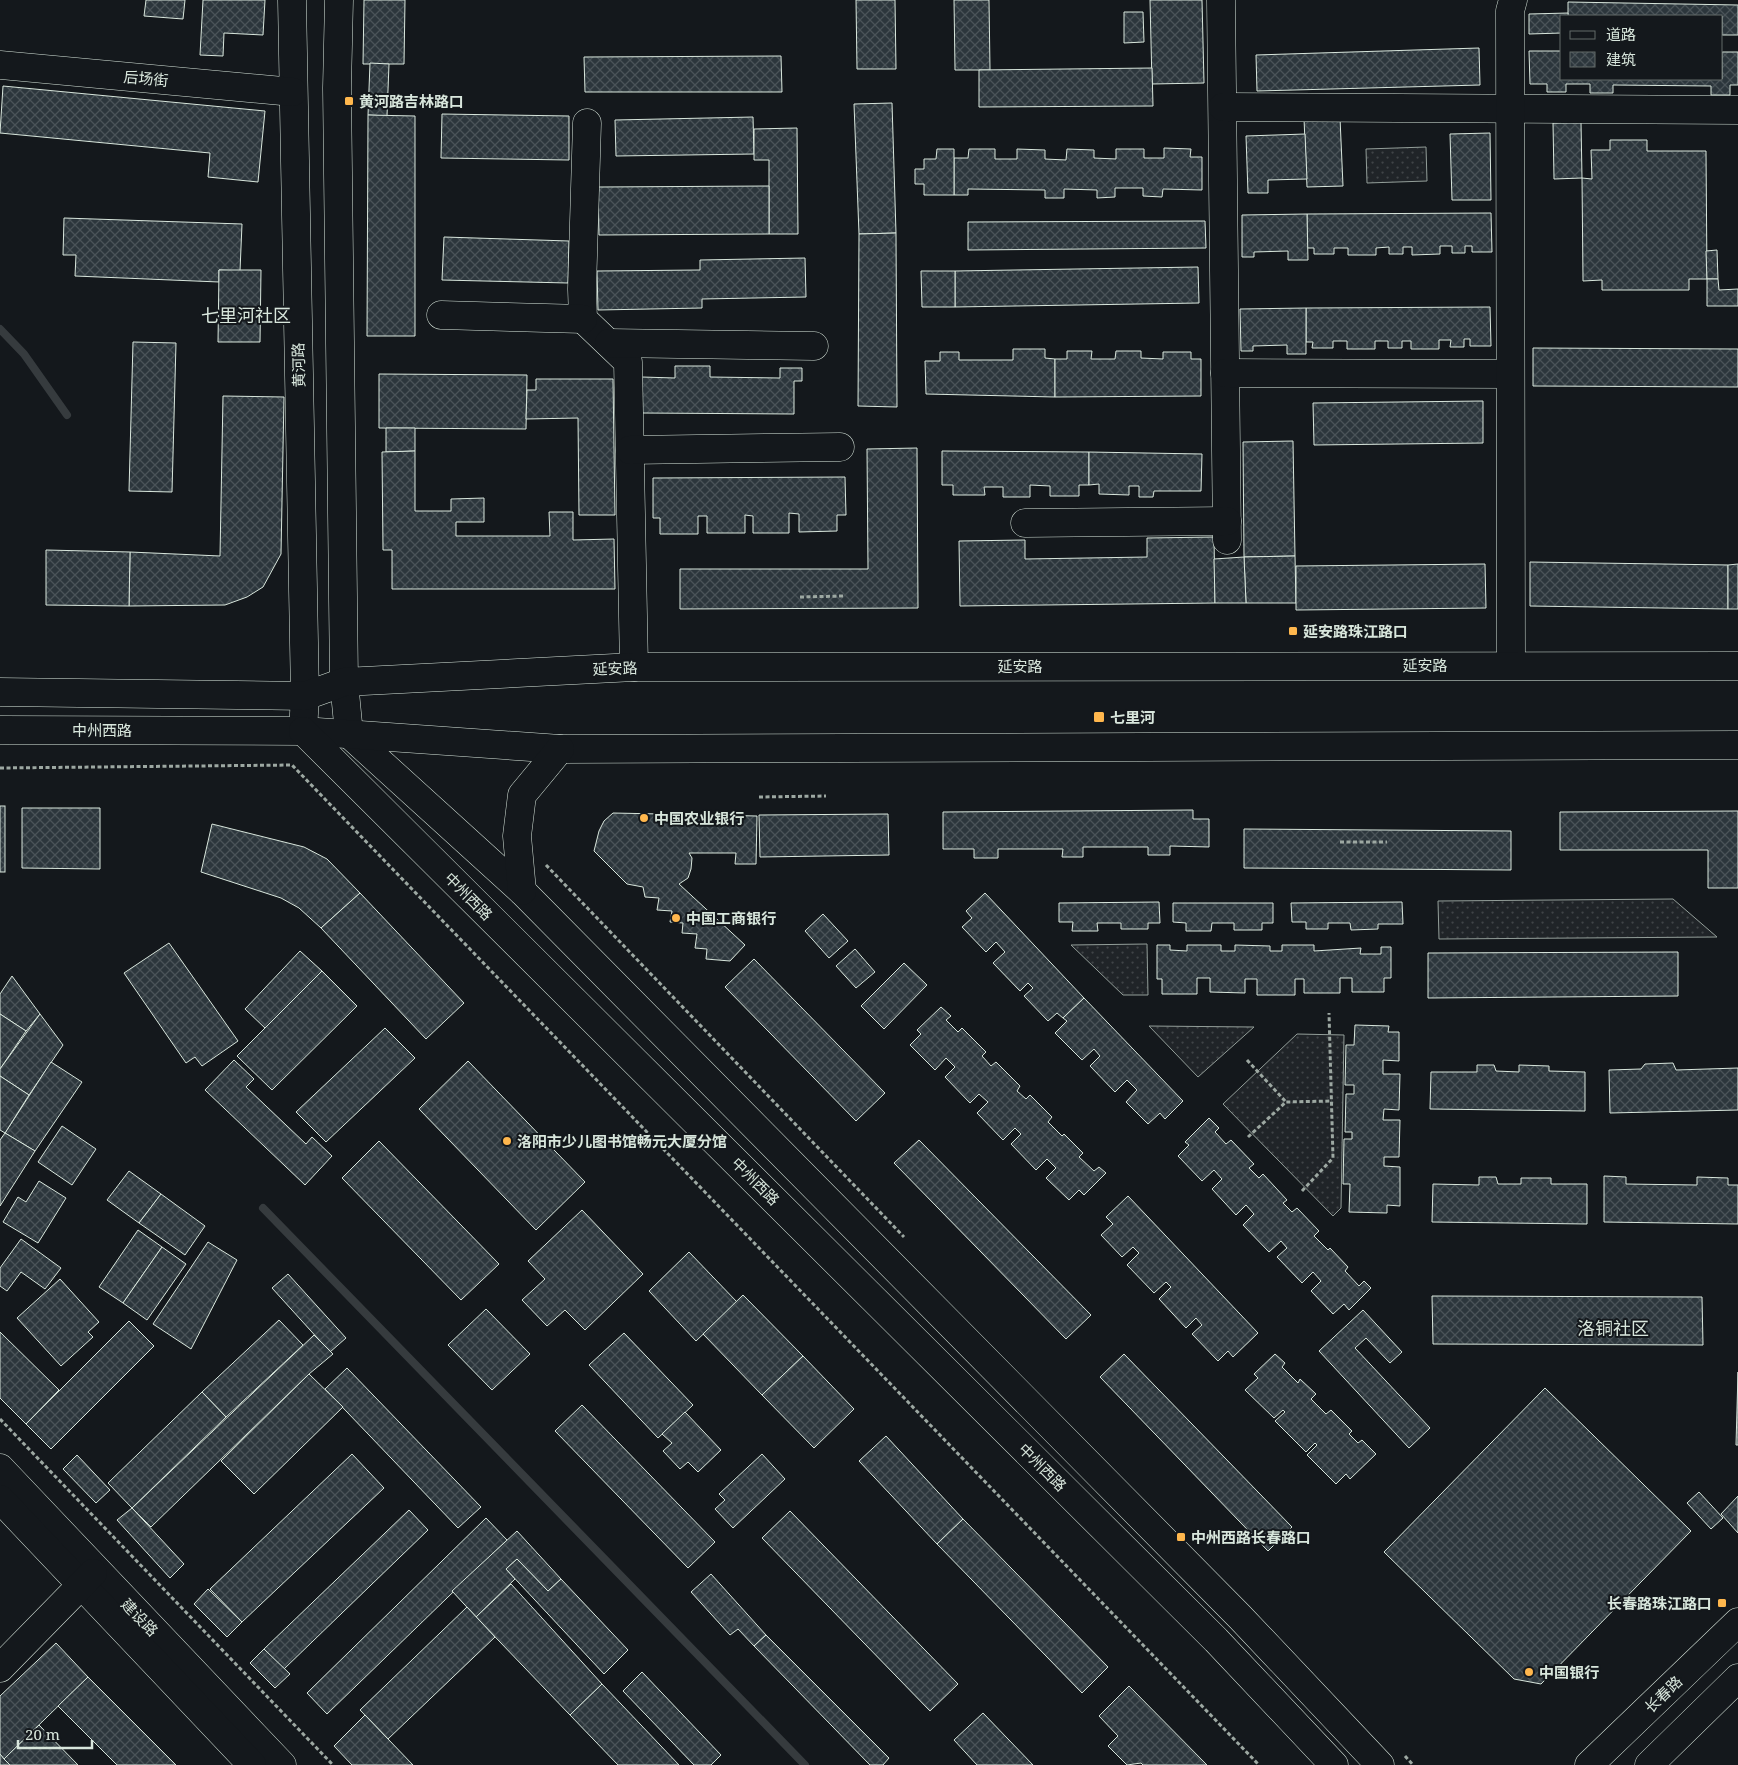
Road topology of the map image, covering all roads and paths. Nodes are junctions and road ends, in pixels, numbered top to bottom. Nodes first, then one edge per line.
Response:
1 (292, 0) edge
2 (339, 0) edge
3 (1221, 0) edge
4 (1513, 0) edge
5 (0, 65) edge
6 (293, 92) junction
7 (1222, 107) junction
8 (1510, 109) junction
9 (1738, 110) edge
10 (586, 123) dead end
11 (442, 316) dead end
12 (583, 319) junction
13 (609, 343) junction
14 (814, 346) dead end
15 (1225, 373) junction
16 (1510, 374) junction
17 (840, 447) dead end
18 (630, 450) junction
19 (1025, 523) dead end
20 (843, 596) dead end
21 (800, 597) dead end
22 (1511, 665) junction
23 (634, 666) junction
24 (1738, 666) edge
25 (344, 682) junction
26 (0, 692) edge
27 (305, 696) junction
28 (0, 730) edge
29 (303, 731) junction
30 (349, 734) junction
31 (1738, 745) edge
32 (560, 749) junction
33 (0, 768) edge
34 (826, 796) dead end
35 (759, 797) dead end
36 (1340, 842) dead end
37 (1387, 842) dead end
38 (522, 891) junction
39 (1330, 1012) dead end
40 (1247, 1060) dead end
41 (1286, 1102) junction
42 (1332, 1102) junction
43 (1248, 1137) dead end
44 (1302, 1192) dead end
45 (0, 1420) edge
46 (0, 1468) edge
47 (0, 1499) edge
48 (88, 1578) junction
49 (1738, 1622) edge
50 (0, 1668) edge
51 (1738, 1678) edge
52 (252, 1765) edge
53 (282, 1765) edge
54 (333, 1765) edge
55 (1259, 1765) edge
56 (1334, 1765) edge
57 (1380, 1765) edge
58 (1589, 1765) edge
59 (1648, 1765) edge

1 - 6 main road, 黄河路
2 - 25 main road
3 - 7 main road
4 - 8 main road
5 - 6 main road, 后场街
6 - 27 main road, 黄河路
7 - 8 main road
7 - 15 main road
8 - 9 main road
8 - 16 main road
10 - 12 main road
11 - 12 main road
12 - 13 main road
13 - 14 main road
13 - 18 main road
15 - 16 main road
15 - 19 main road
16 - 22 main road
17 - 18 main road
18 - 23 main road
20 - 21 path
22 - 23 main road, 延安路
22 - 24 main road, 延安路
23 - 25 main road, 延安路
25 - 27 main road, 延安路
25 - 30 main road
26 - 27 main road
27 - 29 main road, 黄河路
28 - 29 main road, 中州西路
29 - 30 main road
29 - 56 main road, 中州西路
30 - 32 main road
30 - 38 main road
31 - 32 main road
32 - 38 main road
33 - 55 path
34 - 35 path
36 - 37 path
38 - 57 main road
39 - 42 path
40 - 41 path
41 - 42 path
41 - 43 path
42 - 44 path
45 - 54 path
46 - 48 main road, 建设路
47 - 48 main road, 建设路
48 - 50 main road
48 - 52 main road, 建设路
48 - 53 main road, 建设路
49 - 58 main road, 长春路
51 - 59 main road

